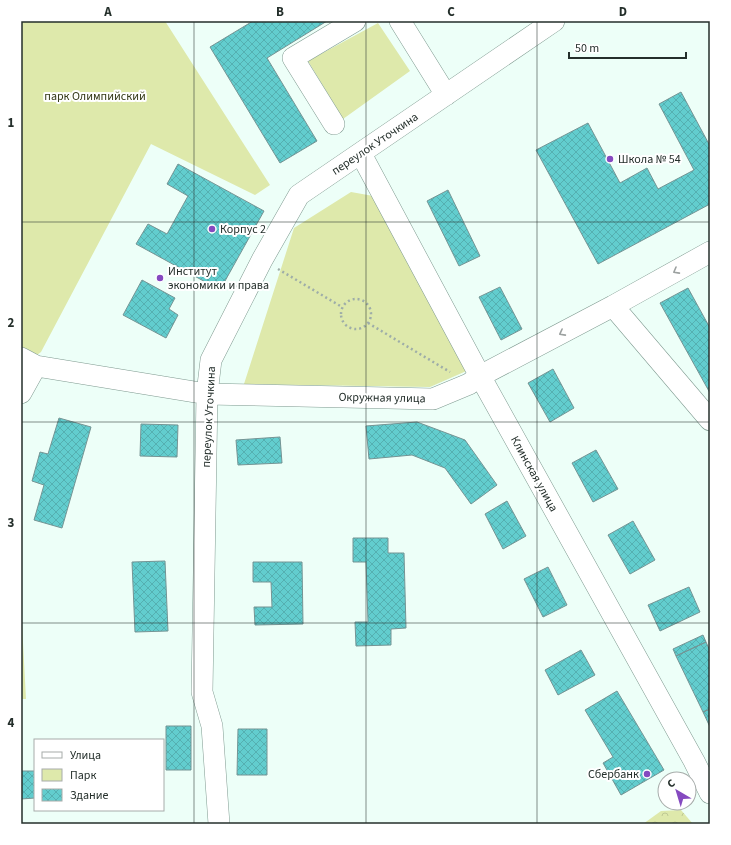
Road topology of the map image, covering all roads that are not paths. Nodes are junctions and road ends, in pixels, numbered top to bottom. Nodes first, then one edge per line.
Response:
1 (355, 21) edge
2 (400, 21) edge
3 (554, 21) edge
4 (446, 95) junction
5 (334, 124) dead end
6 (360, 154) junction
7 (710, 252) edge
8 (613, 306) junction
9 (28, 362) edge
10 (474, 380) junction
11 (21, 393) edge
12 (207, 394) junction
13 (710, 420) edge
14 (702, 758) edge
15 (710, 793) edge
16 (219, 824) edge

1 - 5 street
2 - 4 street
3 - 4 street, переулок Уточкина
4 - 6 street, переулок Уточкина
6 - 10 street, Клинская улица
6 - 12 street, переулок Уточкина
7 -> 8 street, Окружная улица
8 -> 10 street, Окружная улица
8 - 13 street
9 - 11 street
9 - 12 street, Окружная улица
10 - 12 street, Окружная улица
10 - 14 street, Клинская улица
12 - 16 street, переулок Уточкина
14 - 15 street, Клинская улица

